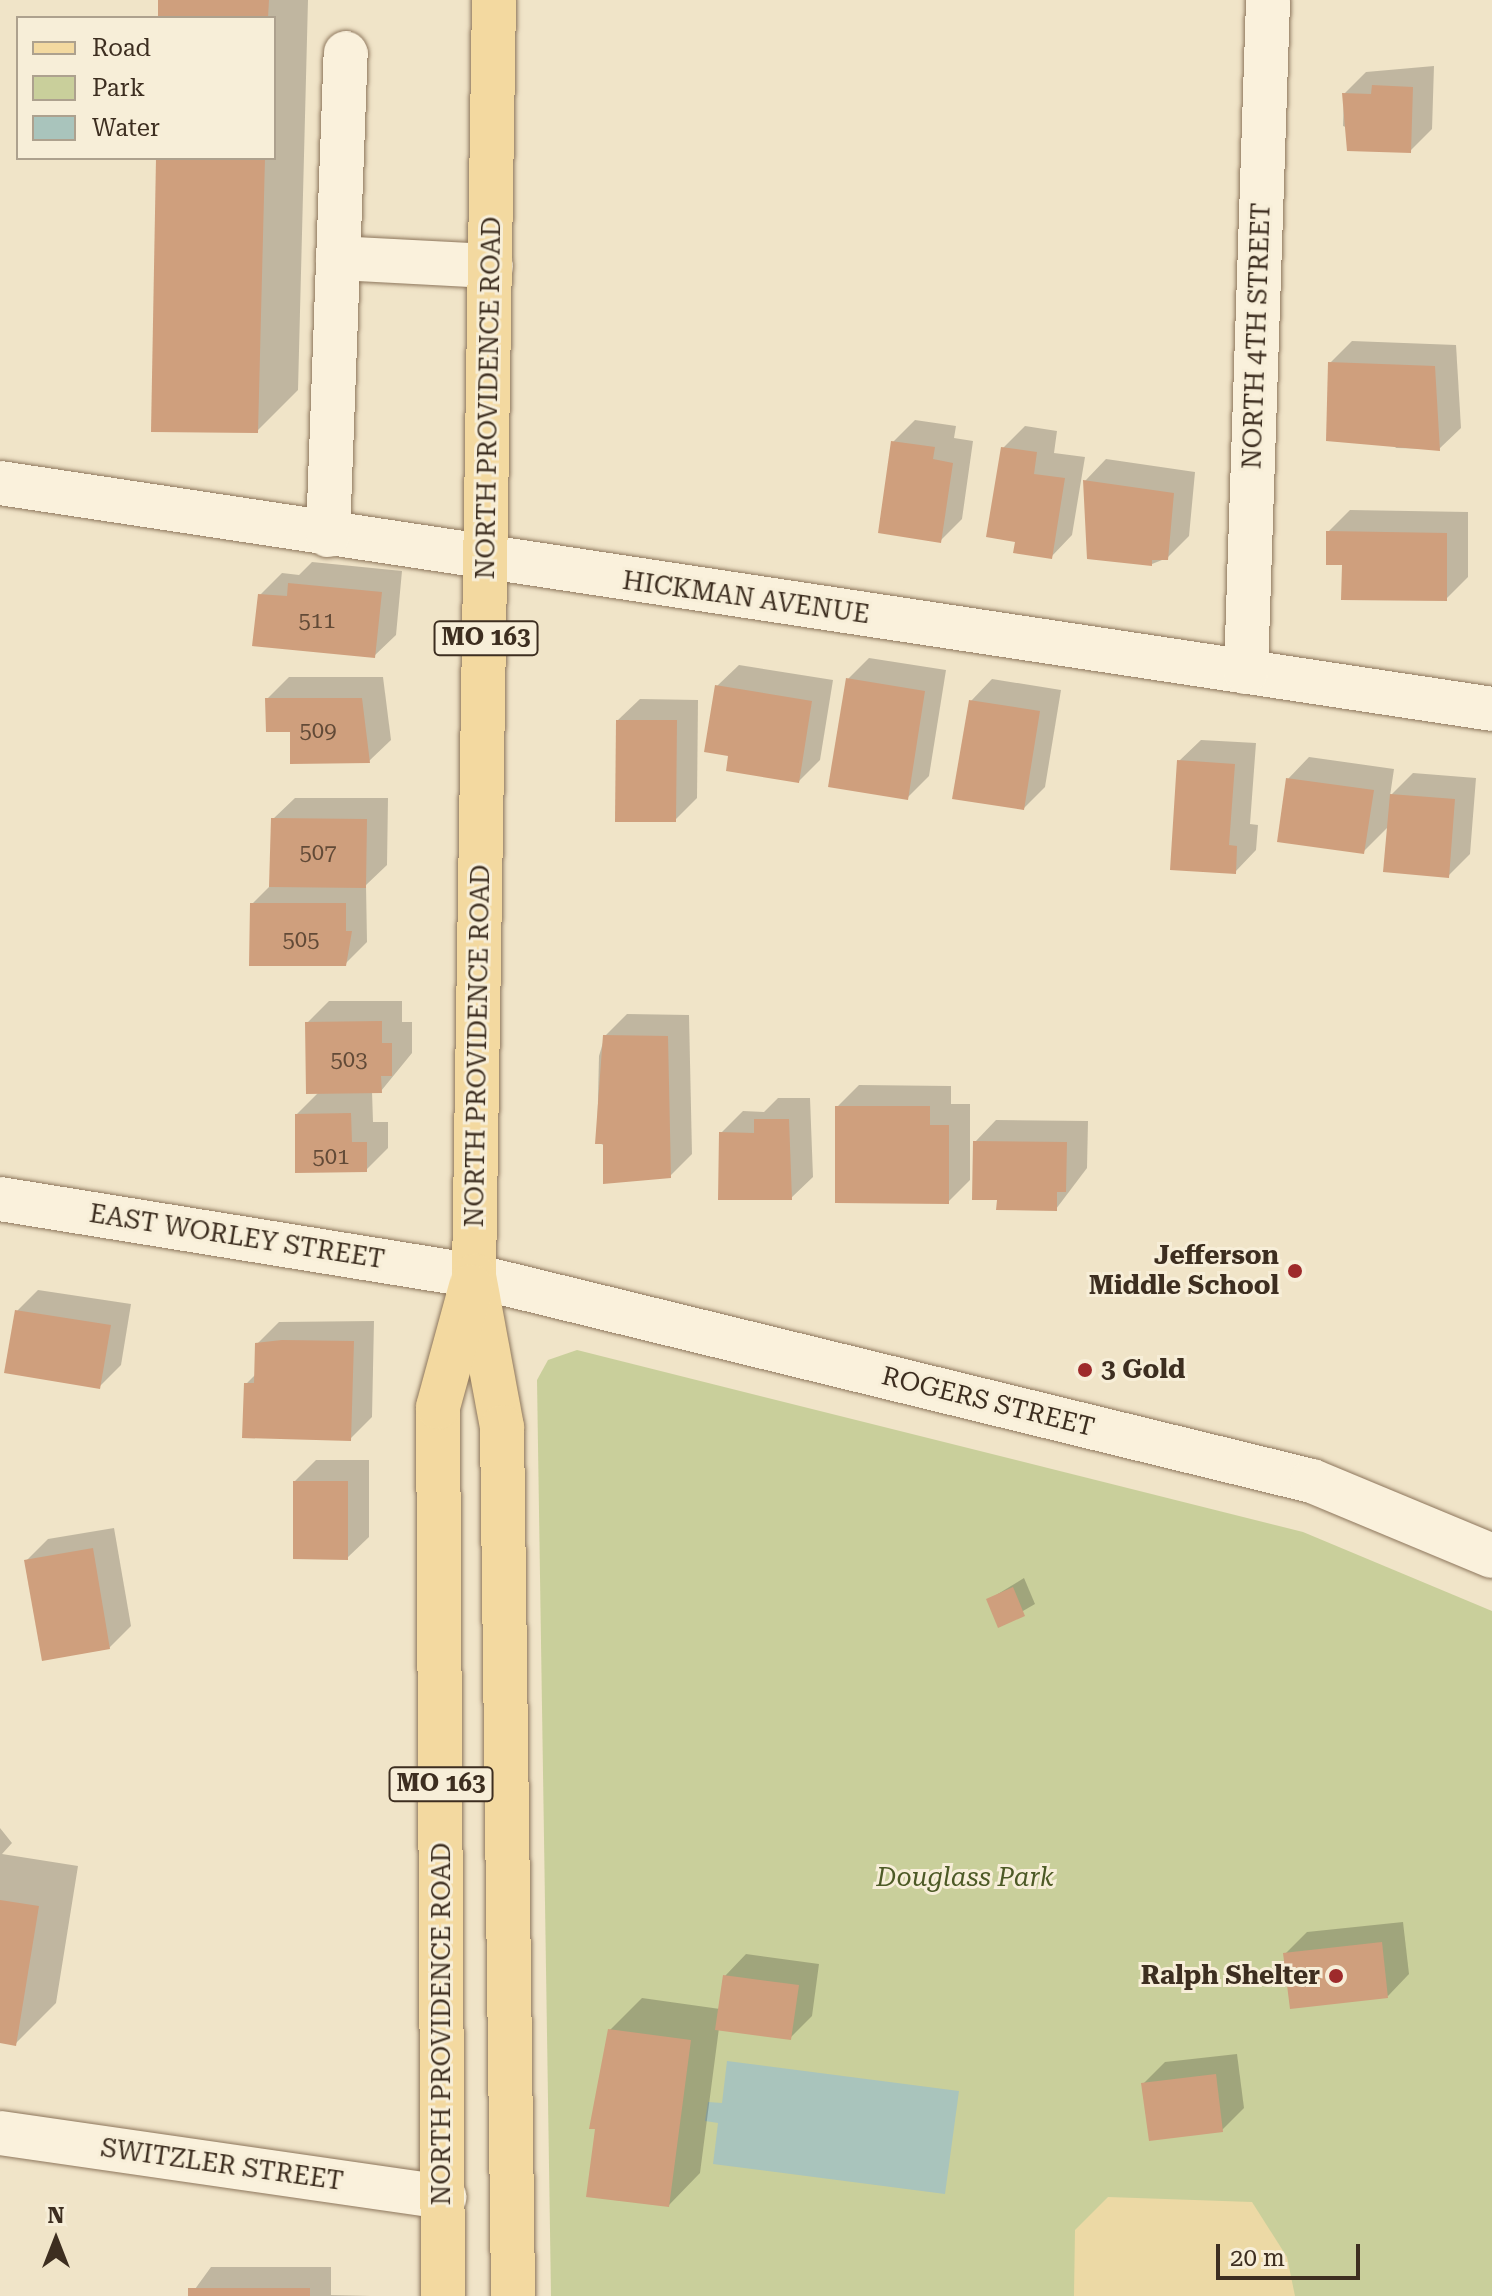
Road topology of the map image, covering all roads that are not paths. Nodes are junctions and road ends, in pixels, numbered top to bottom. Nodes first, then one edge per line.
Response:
1 (494, 0) edge
2 (1268, 0) edge
3 (346, 53) dead end
4 (338, 258) junction
5 (491, 266) junction
6 (0, 483) edge
7 (328, 535) junction
8 (487, 560) junction
9 (1246, 672) junction
10 (1492, 709) edge
11 (0, 1199) edge
12 (474, 1276) junction
13 (1492, 1556) edge
14 (0, 2133) edge
15 (444, 2197) junction
16 (443, 2296) edge
17 (513, 2296) edge

1 - 5 main road, NORTH PROVIDENCE ROAD / MO 163
2 - 9 street, NORTH 4TH STREET
3 - 4 street
4 - 5 street
4 - 7 street
5 - 8 main road, NORTH PROVIDENCE ROAD / MO 163
6 - 7 street, HICKMAN AVENUE
7 - 8 street, HICKMAN AVENUE
8 - 9 street, HICKMAN AVENUE
8 - 12 main road, NORTH PROVIDENCE ROAD / MO 163
9 - 10 street, HICKMAN AVENUE
11 - 12 street, EAST WORLEY STREET
12 - 13 street, ROGERS STREET
12 - 15 main road, NORTH PROVIDENCE ROAD / MO 163
12 - 17 main road, NORTH PROVIDENCE ROAD / MO 163
14 - 15 street, SWITZLER STREET
15 - 16 main road, NORTH PROVIDENCE ROAD / MO 163

